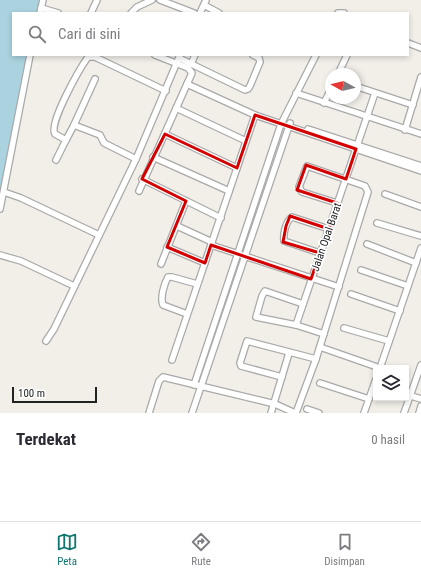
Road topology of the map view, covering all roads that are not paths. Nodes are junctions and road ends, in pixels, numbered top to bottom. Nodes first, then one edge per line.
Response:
1 (43, 0) edge
2 (97, 0) edge
3 (152, 0) edge
4 (160, 0) edge
5 (205, 3) edge
6 (41, 11) edge
7 (92, 12) edge
8 (132, 12) edge
9 (191, 12) edge
10 (200, 12) edge
11 (218, 12) edge
12 (409, 43) edge
13 (421, 48) edge
14 (30, 56) edge
15 (158, 56) edge
16 (180, 56) edge
17 (195, 56) edge
18 (255, 56) edge
19 (315, 56) edge
20 (347, 56) edge
21 (178, 64) junction
22 (191, 64) junction
23 (341, 68) edge
24 (421, 77) edge
25 (94, 79) dead end
26 (187, 84) junction
27 (361, 88) edge
28 (166, 91) junction
29 (296, 93) junction
30 (375, 93) junction
31 (324, 103) joint
32 (413, 105) junction
33 (176, 108) junction
34 (255, 115) junction
35 (367, 117) junction
36 (282, 122) junction
37 (74, 125) junction
38 (290, 125) junction
39 (405, 130) junction
40 (164, 134) junction
41 (421, 134) edge
42 (66, 140) junction
43 (246, 141) junction
44 (357, 148) junction
45 (153, 157) junction
46 (136, 158) junction
47 (56, 160) dead end
48 (421, 166) edge
49 (237, 168) junction
50 (421, 171) edge
51 (142, 180) junction
52 (346, 180) junction
53 (138, 191) dead end
54 (229, 191) junction
55 (4, 192) junction
56 (385, 194) dead end
57 (186, 201) junction
58 (338, 203) junction
59 (421, 207) edge
60 (0, 209) edge
61 (221, 218) junction
62 (377, 223) dead end
63 (177, 226) junction
64 (329, 229) junction
65 (99, 235) junction
66 (421, 236) edge
67 (212, 244) junction
68 (367, 244) dead end
69 (167, 247) junction
70 (421, 248) edge
71 (320, 253) junction
72 (0, 255) edge
73 (239, 255) junction
74 (246, 257) junction
75 (205, 262) junction
76 (416, 263) junction
77 (161, 264) dead end
78 (361, 270) dead end
79 (311, 279) junction
80 (197, 284) junction
81 (74, 286) junction
82 (408, 286) junction
83 (339, 287) junction
84 (351, 294) dead end
85 (303, 304) junction
86 (400, 311) junction
87 (187, 314) junction
88 (296, 325) junction
89 (344, 328) dead end
90 (324, 334) junction
91 (46, 341) dead end
92 (389, 341) junction
93 (320, 347) junction
94 (289, 352) junction
95 (316, 359) junction
96 (172, 360) dead end
97 (381, 365) edge
98 (373, 366) edge
99 (421, 366) edge
100 (282, 377) junction
101 (320, 383) dead end
102 (197, 386) junction
103 (373, 390) edge
104 (409, 393) edge
105 (409, 395) edge
106 (369, 399) junction
107 (421, 399) edge
108 (407, 401) edge
109 (275, 404) junction
110 (421, 406) edge
111 (307, 409) dead end
112 (148, 413) edge
113 (192, 413) edge
114 (271, 413) edge
115 (296, 413) edge
116 (319, 413) edge
117 (364, 413) edge
118 (404, 413) edge
119 (419, 413) edge

1 - 6 street
2 - 7 street
3 - 8 street
4 - 9 street
5 - 10 street
5 - 11 street
12 - 13 street
14 - 55 street
15 - 21 street
16 - 21 street
16 - 22 street
17 - 22 street
18 - 22 street
19 - 29 street
20 - 23 street
21 - 26 street
21 - 28 street
24 - 32 street
25 - 37 street
26 - 33 street
26 - 34 street
27 - 30 street
28 - 42 street
28 - 46 street
29 - 31 street
29 - 36 street
30 - 32 street
30 - 35 street, Jalan Opal Barat
31 - 35 street
32 - 39 street
33 - 40 street
33 - 43 street
34 - 36 street
34 - 43 street
35 - 39 street
35 - 44 street, Jalan Opal Barat
36 - 38 street
36 - 73 street
37 - 42 street
37 - 46 street
38 - 44 street
38 - 74 street
39 - 41 street
40 - 45 street
40 - 49 street
42 - 47 street
43 - 49 street
44 - 48 street
44 - 50 street
44 - 52 street, Jalan Opal Barat
45 - 51 street
45 - 54 street
46 - 65 street
49 - 54 street
51 - 53 street
51 - 57 street
52 - 58 street, Jalan Opal Barat
52 - 58 street
52 - 83 street
54 - 61 street
55 - 60 street
55 - 65 street
56 - 59 street
57 - 61 street
57 - 63 street
58 - 64 street, Jalan Opal Barat
61 - 67 street
62 - 66 street
63 - 67 street
63 - 69 street
64 - 71 street, Jalan Opal Barat
64 - 71 street
65 - 81 street
67 - 73 street
67 - 75 street
68 - 76 street
69 - 75 street
69 - 77 street
70 - 76 street
71 - 79 street, Jalan Opal Barat
72 - 81 street
73 - 74 street
73 - 102 street
74 - 79 street
74 - 102 street
75 - 80 street
76 - 82 street
78 - 82 street
79 - 83 street
79 - 85 street, Jalan Opal Barat
80 - 87 street
80 - 87 street
81 - 91 street
82 - 86 street
83 - 90 street
84 - 86 street
85 - 88 street, Jalan Opal Barat
85 - 88 street
86 - 92 street
87 - 96 street
88 - 90 street
89 - 92 street
90 - 93 street
92 - 97 street
93 - 95 street
93 - 98 street
94 - 95 street
94 - 100 street
94 - 100 street
95 - 115 street
99 - 104 street
100 - 109 street
101 - 106 street
102 - 109 street
102 - 112 street
102 - 113 street
103 - 106 street
105 - 107 street
106 - 117 street
108 - 118 street
109 - 114 street
109 - 115 street
110 - 119 street
111 - 116 street

